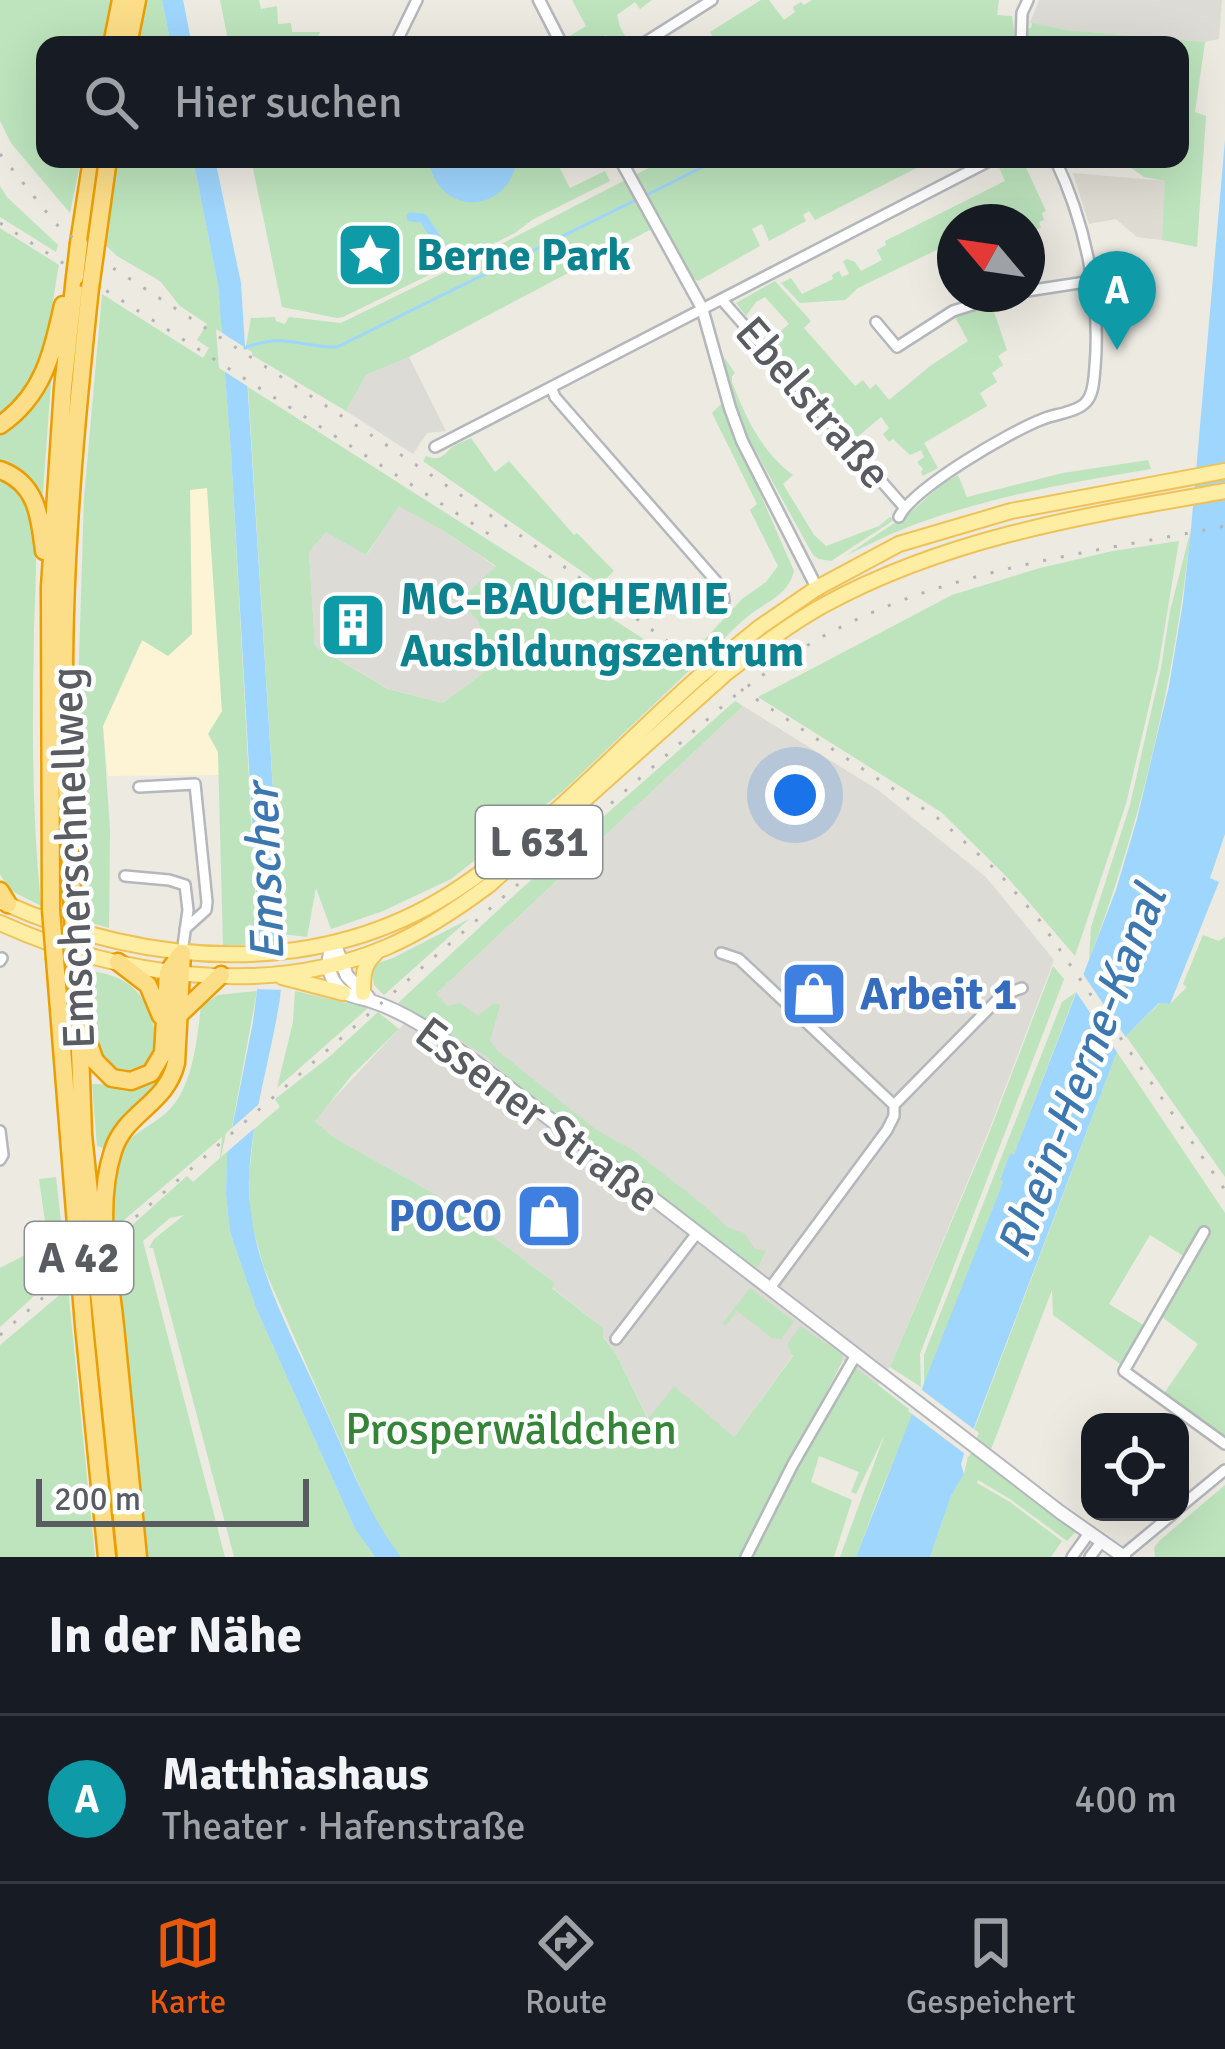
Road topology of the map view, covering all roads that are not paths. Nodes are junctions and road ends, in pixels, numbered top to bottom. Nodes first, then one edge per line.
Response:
1 (121, 0) edge
2 (137, 0) edge
3 (417, 0) edge
4 (539, 0) edge
5 (712, 0) edge
6 (1028, 0) edge
7 (114, 36) edge
8 (130, 36) edge
9 (399, 36) edge
10 (557, 36) edge
11 (655, 36) edge
12 (1020, 36) edge
13 (91, 168) edge
14 (106, 168) edge
15 (625, 168) edge
16 (976, 168) edge
17 (1058, 168) edge
18 (78, 280) junction
19 (1091, 281) junction
20 (1045, 288) edge
21 (722, 300) junction
22 (702, 308) junction
23 (951, 312) edge
24 (875, 322) dead end
25 (551, 387) junction
26 (0, 424) edge
27 (435, 447) dead end
28 (0, 470) edge
29 (1225, 471) edge
30 (1225, 491) edge
31 (50, 587) junction
32 (817, 588) junction
33 (724, 601) dead end
34 (826, 604) junction
35 (713, 675) junction
36 (139, 787) dead end
37 (125, 876) dead end
38 (3, 899) edge
39 (0, 923) edge
40 (185, 929) junction
41 (334, 943) junction
42 (385, 948) junction
43 (182, 953) junction
44 (721, 953) dead end
45 (118, 962) junction
46 (334, 964) junction
47 (175, 973) junction
48 (221, 976) junction
49 (296, 976) junction
50 (1022, 988) dead end
51 (343, 993) junction
52 (368, 997) junction
53 (79, 1006) junction
54 (171, 1019) junction
55 (894, 1105) junction
56 (0, 1131) edge
57 (0, 1160) edge
58 (1204, 1232) dead end
59 (697, 1233) junction
60 (770, 1288) junction
61 (616, 1340) dead end
62 (856, 1355) junction
63 (1225, 1444) edge
64 (1225, 1470) edge
65 (1189, 1500) edge
66 (1164, 1521) edge
67 (1096, 1536) junction
68 (1123, 1556) edge
69 (107, 1557) edge
70 (126, 1557) edge
71 (138, 1557) edge
72 (746, 1557) edge
73 (1072, 1557) edge
74 (1090, 1557) edge

1 - 7 highway
2 - 8 highway
3 - 9 street
4 - 10 street
5 - 11 street
6 - 12 street
13 - 18 highway, bridge
14 - 18 highway, Emscherschnellweg / A 42, bridge
15 - 22 street, Ebelstraße
16 - 21 street
17 - 19 street
18 - 26 highway
18 - 31 highway, A 42
18 - 53 highway, Emscherschnellweg / A 42, bridge
19 - 20 street
19 - 21 street, Ebelstraße
21 - 22 street
22 - 25 street
22 - 32 street, Ebelstraße
23 - 24 street
25 - 27 street
25 - 33 street
28 - 31 highway
29 - 32 main road, L 631
30 - 34 main road, L 631
31 - 69 highway, A 42, bridge
32 - 34 street, Ebelstraße
32 - 35 main road, L 631
34 - 35 main road, L 631
35 - 41 main road, L 631
35 - 42 main road, L 631
36 - 40 street
37 - 40 street
38 - 43 main road, L 631
39 - 45 main road
40 - 43 street
41 - 43 main road, L 631
41 - 46 main road
42 - 46 main road, L 631
42 - 52 main road
43 - 47 highway
44 - 55 street
45 - 47 main road
45 - 54 highway
46 - 49 main road, L 631
46 - 51 main road
46 - 52 main road, Essener Straße
47 - 48 main road
47 - 54 highway
48 - 49 main road
48 - 54 highway
49 - 51 main road
50 - 55 street
51 - 52 main road, Essener Straße
52 - 59 main road, Essener Straße
53 - 54 highway
53 - 70 highway, Emscherschnellweg / A 42
54 - 71 highway
55 - 60 street
56 - 57 street
58 - 63 street
59 - 60 main road, Essener Straße
59 - 61 street, Essener Straße
60 - 62 main road, Essener Straße
62 - 67 main road, Essener Straße
62 - 72 street
64 - 65 street
66 - 68 street
67 - 68 main road, Essener Straße
67 - 73 street
67 - 74 street

